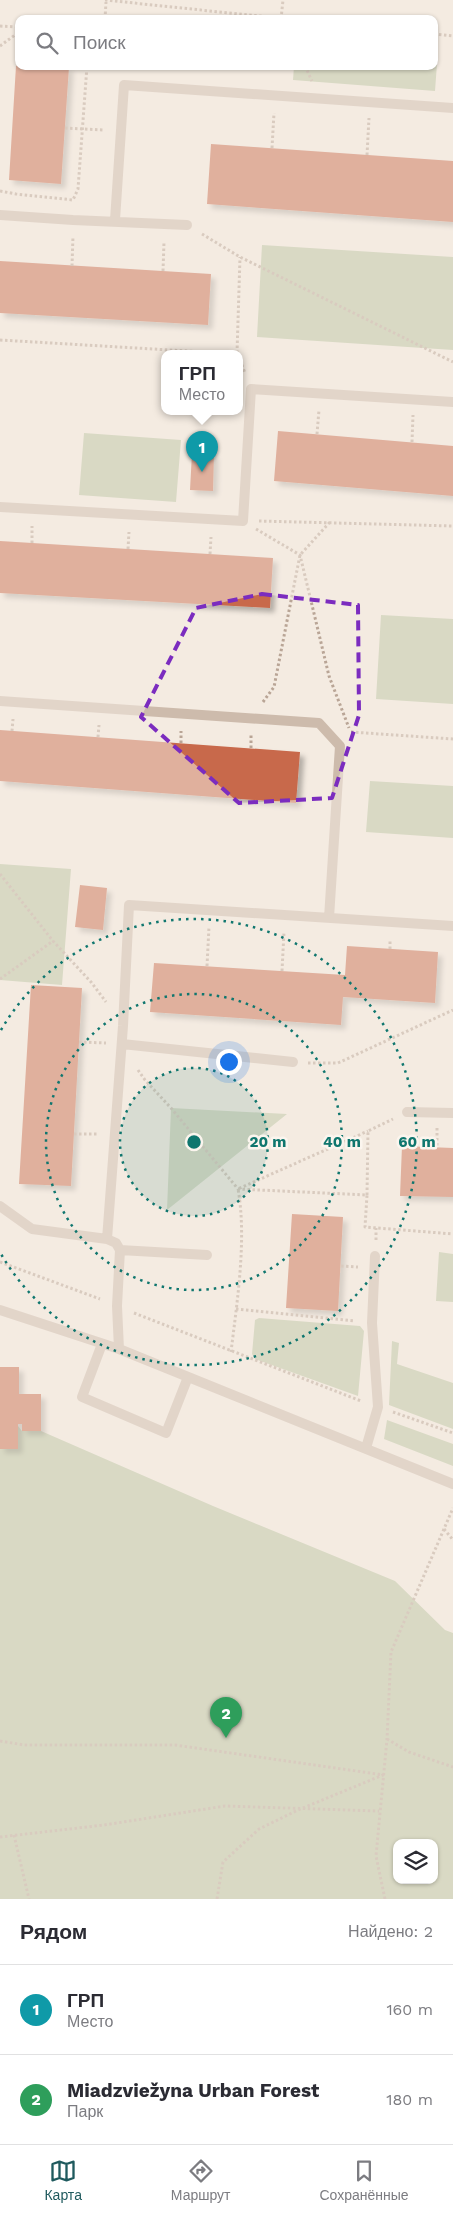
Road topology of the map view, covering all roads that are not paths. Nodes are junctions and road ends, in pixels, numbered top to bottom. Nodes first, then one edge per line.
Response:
1 (453, 108) edge
2 (0, 215) edge
3 (116, 220) junction
4 (187, 225) road end
5 (453, 402) edge
6 (0, 507) edge
7 (0, 701) edge
8 (329, 918) junction
9 (453, 926) edge
10 (122, 1044) junction
11 (293, 1062) road end
12 (407, 1112) road end
13 (453, 1114) edge
14 (0, 1206) edge
15 (107, 1239) junction
16 (120, 1250) junction
17 (207, 1254) dead end
18 (375, 1256) dead end
19 (0, 1310) edge
20 (102, 1344) junction
21 (119, 1349) junction
22 (188, 1377) junction
23 (366, 1448) junction
24 (453, 1484) edge

1 - 3 lane
2 - 3 lane
3 - 4 lane
5 - 6 lane
7 - 8 lane
8 - 9 lane
8 - 10 lane
10 - 11 lane
10 - 15 lane
12 - 13 lane
14 - 15 lane
15 - 16 lane
16 - 17 lane
16 - 21 lane
18 - 23 lane
19 - 20 lane
20 - 21 lane
20 - 22 lane
21 - 22 lane
22 - 23 lane
23 - 24 lane

